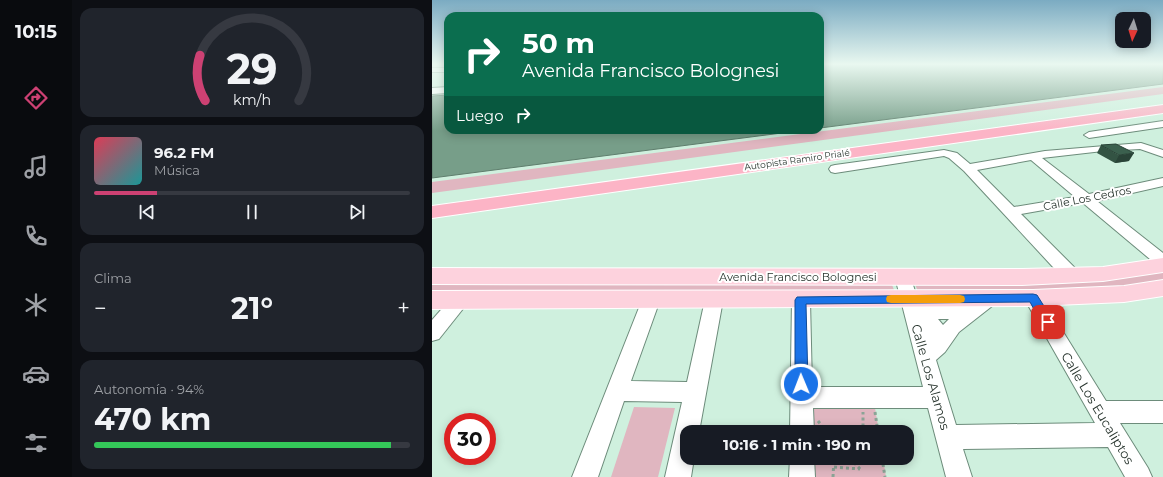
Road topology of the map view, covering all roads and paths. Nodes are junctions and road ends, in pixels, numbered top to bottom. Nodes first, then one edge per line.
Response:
1 (444, 90) edge
2 (432, 91) edge
3 (1163, 99) edge
4 (1163, 109) edge
5 (1161, 125) edge
6 (1089, 135) dead end
7 (1163, 154) edge
8 (1036, 155) junction
9 (835, 168) dead end
10 (968, 168) junction
11 (1163, 182) edge
12 (1101, 196) junction
13 (432, 197) edge
14 (1086, 199) junction
15 (432, 212) edge
16 (1011, 212) junction
17 (1163, 261) edge
18 (1163, 265) edge
19 (1072, 275) junction
20 (432, 276) edge
21 (902, 277) junction
22 (1163, 288) edge
23 (1033, 298) junction
24 (432, 300) edge
25 (460, 300) junction
26 (651, 300) junction
27 (714, 300) junction
28 (801, 300) junction
29 (981, 305) junction
30 (914, 306) junction
31 (432, 333) edge
32 (932, 352) junction
33 (617, 391) junction
34 (695, 392) junction
35 (937, 397) junction
36 (802, 398) junction
37 (862, 409) dead end
38 (1100, 412) junction
39 (1163, 412) edge
40 (689, 425) edge
41 (802, 425) edge
42 (864, 425) edge
43 (1114, 435) junction
44 (948, 437) junction
45 (680, 465) edge
46 (802, 465) edge
47 (856, 465) edge
48 (883, 465) edge
49 (834, 467) joint
50 (585, 477) edge
51 (678, 477) edge
52 (802, 477) edge
53 (833, 477) edge
54 (885, 477) edge
55 (959, 477) edge
56 (1139, 477) edge

1 - 2 street
3 - 13 highway, Autopista Ramiro Prialé
4 - 15 highway, Autopista Ramiro Prialé
5 - 6 street
7 - 8 street
8 - 10 street
8 - 12 street
8 - 14 street
9 - 10 street
10 - 16 street
11 - 12 street, Calle Los Cedros
12 - 14 street, Calle Los Cedros
14 - 16 street, Calle Los Cedros
14 - 17 street
16 - 19 street
18 - 19 main road, Avenida Francisco Bolognesi
19 - 21 main road, Avenida Francisco Bolognesi
20 - 21 main road, Avenida Francisco Bolognesi
21 - 30 street, Calle Los Alamos
22 - 23 main road, Avenida Francisco Bolognesi
23 - 29 main road, Avenida Francisco Bolognesi
23 - 38 street, Calle Los Eucaliptos
24 - 25 main road, Avenida Francisco Bolognesi
25 - 26 main road, Avenida Francisco Bolognesi
25 - 31 street
26 - 27 main road, Avenida Francisco Bolognesi
26 - 33 street
27 - 28 main road, Avenida Francisco Bolognesi
27 - 34 street
28 - 30 main road, Avenida Francisco Bolognesi
28 - 36 street
29 - 30 main road, Avenida Francisco Bolognesi
29 - 32 street
30 - 32 street, Calle Los Alamos
32 - 35 street, Calle Los Alamos
33 - 34 street
33 - 50 street
34 - 40 street
35 - 36 street
35 - 44 street, Calle Los Alamos
36 - 41 street
37 - 42 path
38 - 39 street
38 - 43 street, Calle Los Eucaliptos
43 - 44 street
43 - 56 street, Calle Los Eucaliptos
44 - 55 street, Calle Los Alamos
45 - 51 street
46 - 52 street
47 - 49 path
48 - 54 path
49 - 53 path

